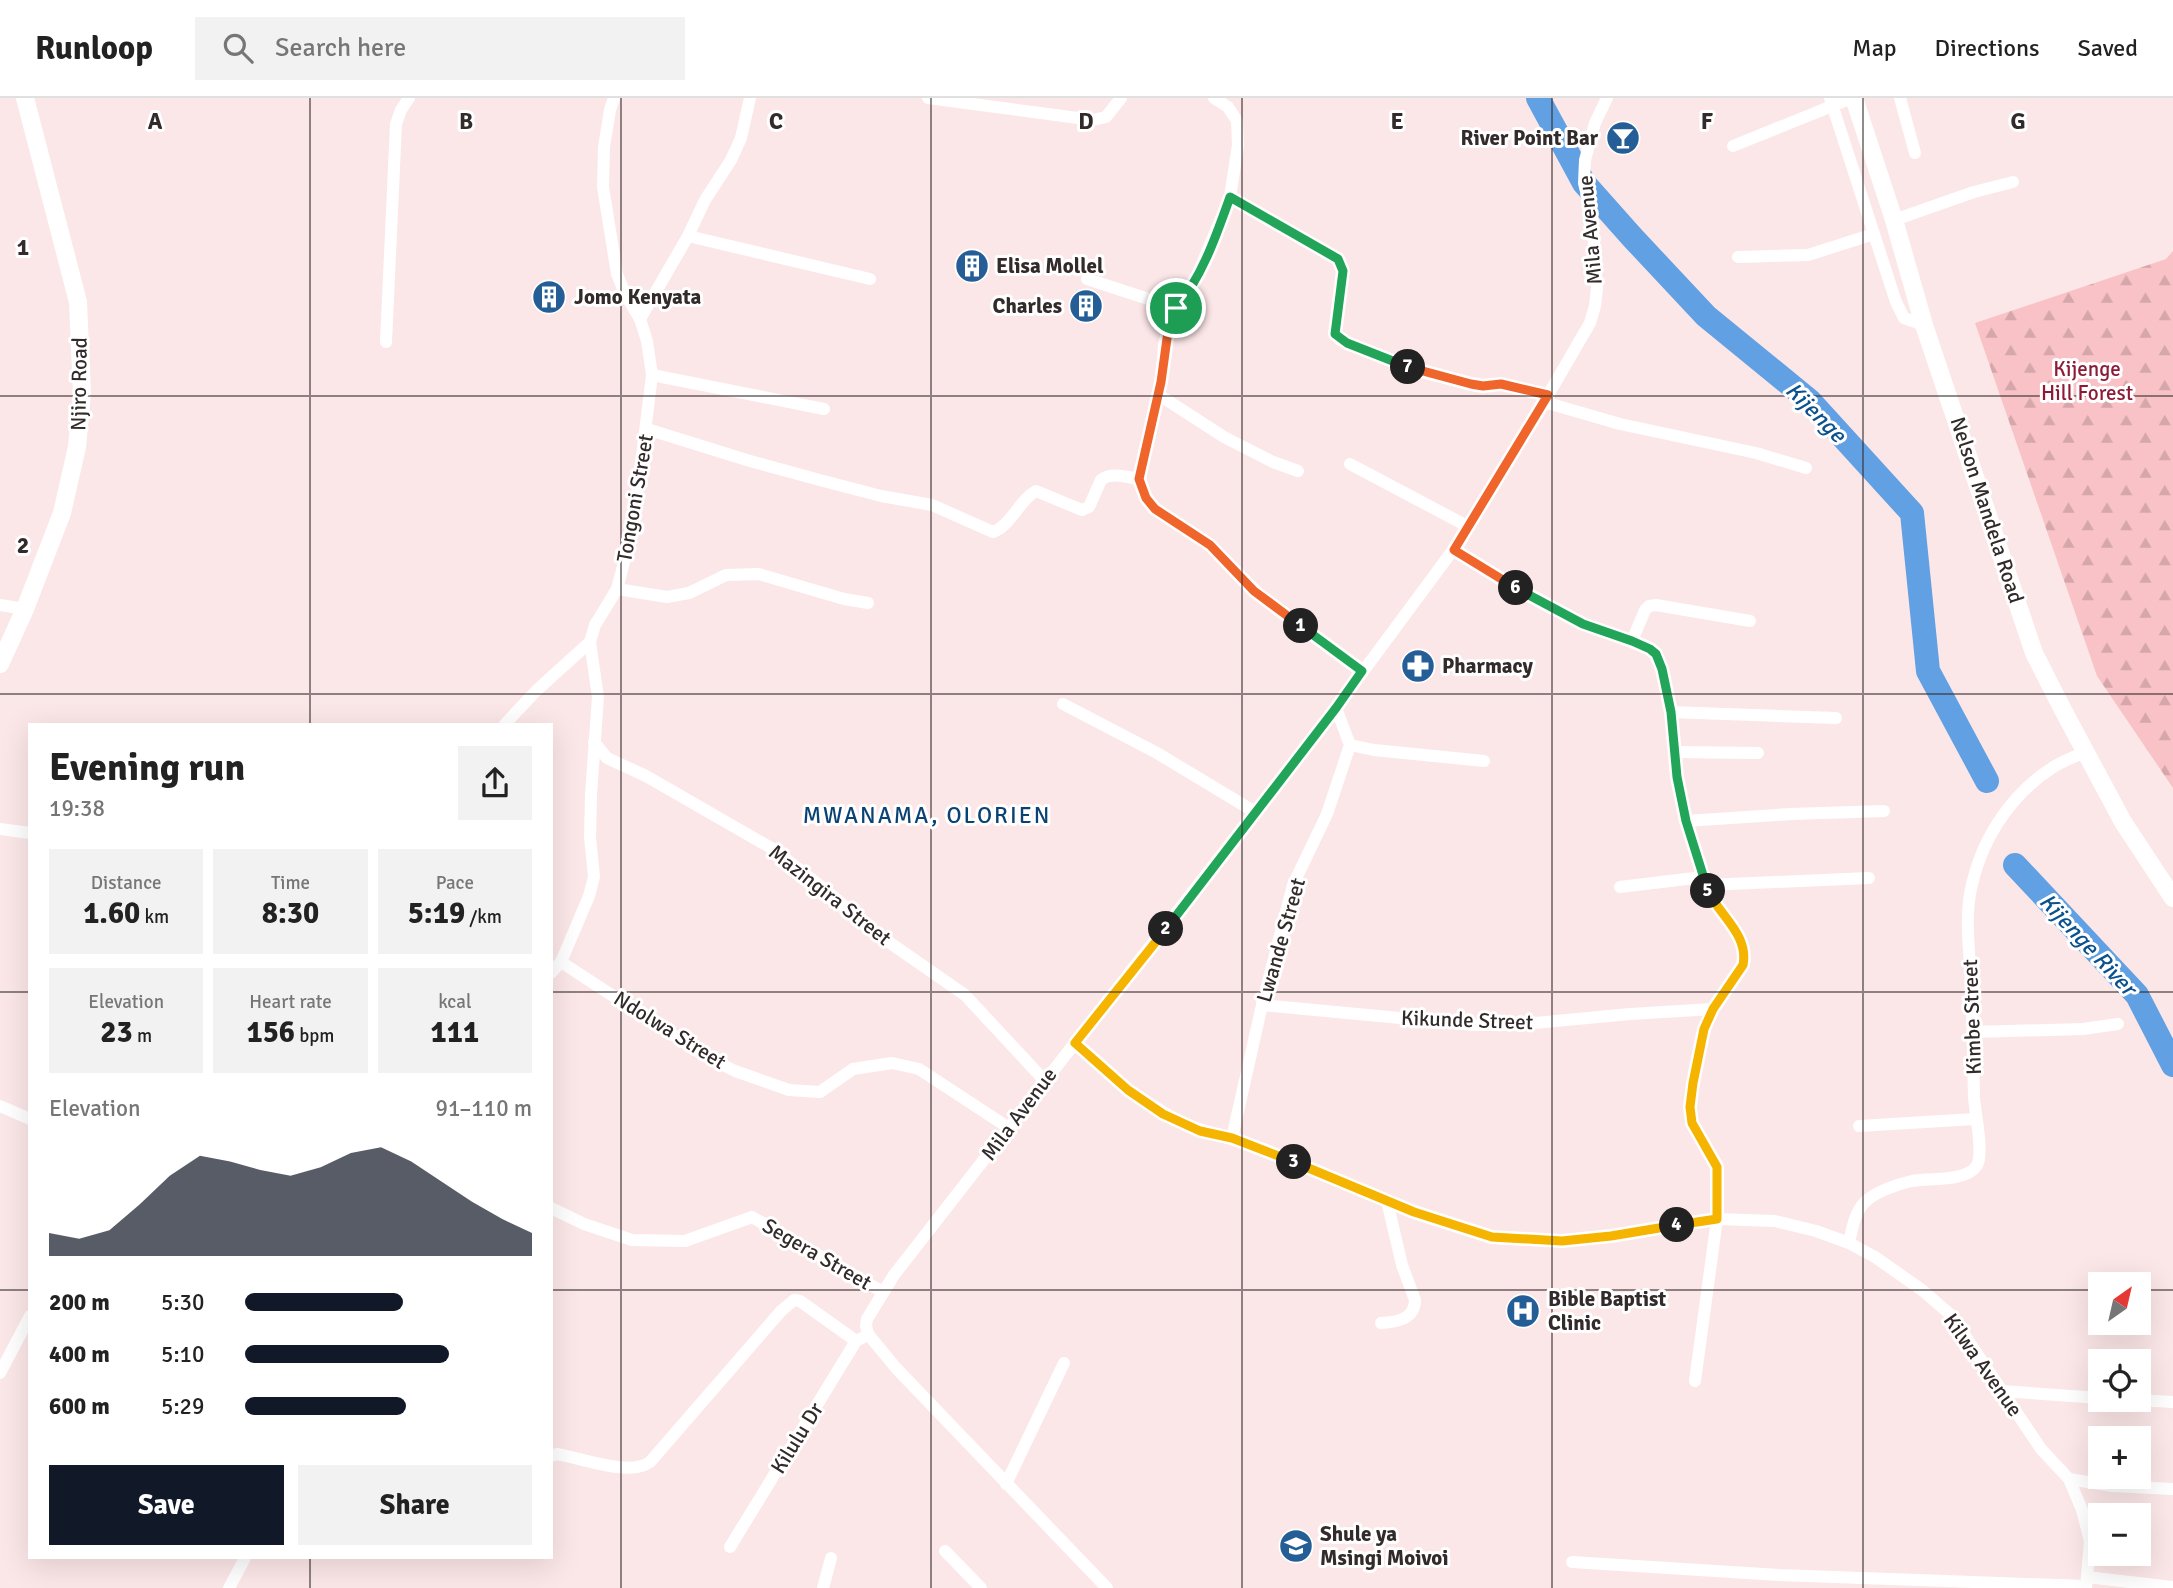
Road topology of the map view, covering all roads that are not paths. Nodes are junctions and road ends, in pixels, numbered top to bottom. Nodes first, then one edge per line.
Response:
1 (25, 98) edge
2 (409, 98) edge
3 (614, 98) edge
4 (750, 98) edge
5 (928, 98) edge
6 (1121, 98) edge
7 (1214, 98) edge
8 (1607, 98) edge
9 (1853, 98) edge
10 (1900, 98) edge
11 (1831, 102) edge
12 (1733, 146) dead end
13 (1915, 153) dead end
14 (2013, 182) dead end
15 (1230, 197) junction
16 (1894, 220) junction
17 (1874, 234) junction
18 (688, 236) junction
19 (1738, 257) dead end
20 (870, 279) dead end
21 (1087, 279) dead end
22 (1176, 308) junction
23 (640, 319) junction
24 (1924, 325) junction
25 (386, 342) dead end
26 (652, 375) junction
27 (1159, 395) junction
28 (1546, 399) junction
29 (824, 409) dead end
30 (647, 429) junction
31 (1350, 464) dead end
32 (1807, 468) dead end
33 (1298, 471) dead end
34 (1139, 479) junction
35 (1469, 527) junction
36 (1454, 550) junction
37 (617, 589) junction
38 (868, 603) dead end
39 (0, 605) edge
40 (25, 609) junction
41 (1750, 621) dead end
42 (1632, 641) junction
43 (590, 642) junction
44 (0, 664) edge
45 (1362, 671) junction
46 (1063, 704) dead end
47 (1336, 708) junction
48 (1671, 712) junction
49 (1836, 718) dead end
50 (506, 723) edge
51 (594, 742) junction
52 (1350, 745) junction
53 (1674, 752) junction
54 (2085, 752) junction
55 (1758, 753) dead end
56 (1484, 761) dead end
57 (1884, 811) dead end
58 (1255, 812) junction
59 (1686, 821) junction
60 (0, 830) edge
61 (28, 833) edge
62 (1869, 878) dead end
63 (1704, 881) junction
64 (1620, 887) dead end
65 (2173, 898) edge
66 (561, 962) junction
67 (553, 971) edge
68 (1262, 1005) junction
69 (1713, 1009) junction
70 (2118, 1024) dead end
71 (1973, 1032) junction
72 (1075, 1043) junction
73 (1044, 1080) junction
74 (0, 1107) edge
75 (28, 1118) edge
76 (1975, 1119) junction
77 (1859, 1126) dead end
78 (1009, 1128) junction
79 (1232, 1138) junction
80 (1387, 1201) junction
81 (553, 1209) edge
82 (1717, 1219) junction
83 (1849, 1243) junction
84 (883, 1293) junction
85 (28, 1320) edge
86 (1381, 1322) dead end
87 (868, 1334) junction
88 (856, 1341) junction
89 (1064, 1363) dead end
90 (0, 1373) edge
91 (1695, 1381) dead end
92 (2002, 1391) junction
93 (2088, 1397) edge
94 (2151, 1401) edge
95 (2173, 1402) edge
96 (553, 1456) edge
97 (2069, 1479) junction
98 (1006, 1484) junction
99 (2173, 1489) edge
100 (730, 1547) dead end
101 (945, 1551) dead end
102 (831, 1558) dead end
103 (244, 1559) edge
104 (1572, 1562) dead end
105 (2086, 1583) edge
106 (2173, 1587) edge
107 (229, 1588) edge
108 (823, 1588) edge
109 (981, 1588) edge
110 (1107, 1588) edge

1 - 40 main road, Njiro Road
2 - 25 street
3 - 23 street, Tongoni Street
4 - 18 street
5 - 6 street
7 - 15 street
8 - 28 street, Mila Avenue
9 - 11 street
9 - 16 main road, Nelson Mandela Road
10 - 13 street
11 - 12 street
11 - 17 street
14 - 16 street
15 - 22 street
15 - 28 street
16 - 24 main road, Nelson Mandela Road
17 - 19 street
17 - 24 street
18 - 20 street
18 - 23 street
21 - 22 street
22 - 27 street
23 - 26 street, Tongoni Street
24 - 54 main road, Nelson Mandela Road
26 - 29 street
26 - 30 street, Tongoni Street
27 - 33 street
27 - 34 street
28 - 32 street
28 - 35 street, Mila Avenue
30 - 34 street
30 - 37 street, Tongoni Street
31 - 35 street
34 - 45 street
35 - 36 street, Mila Avenue
36 - 42 street
36 - 45 street, Mila Avenue
37 - 38 street
37 - 43 street, Tongoni Street
39 - 40 street
40 - 44 main road, Njiro Road
41 - 42 street
42 - 48 street
43 - 50 street
43 - 51 street
45 - 47 street, Mila Avenue
46 - 58 street
47 - 52 street
47 - 58 street, Mila Avenue
48 - 49 street
48 - 53 street
51 - 66 street
51 - 73 street, Mazingira Street
52 - 56 street
52 - 68 street, Lwande Street
53 - 55 street
53 - 59 street
54 - 65 main road, Nelson Mandela Road
54 - 71 street, Kimbe Street
57 - 59 street
58 - 72 street, Mila Avenue
59 - 63 street
60 - 61 street
62 - 63 street
63 - 64 street
63 - 69 street
66 - 67 street
66 - 78 street, Ndolwa Street
68 - 69 street, Kikunde Street
68 - 79 street, Lwande Street
69 - 82 street
70 - 71 street
71 - 76 street, Kimbe Street
72 - 73 street, Mila Avenue
72 - 79 street, Kilwa Avenue
73 - 78 street, Mila Avenue
74 - 75 street
76 - 77 street
76 - 83 street, Kimbe Street
78 - 84 street, Mila Avenue
79 - 80 street, Kilwa Avenue
80 - 82 street, Kilwa Avenue
80 - 86 street
81 - 84 street, Segera Street
82 - 83 street, Kilwa Avenue
82 - 91 street
83 - 92 street, Kilwa Avenue
84 - 87 street, Mila Avenue
85 - 90 street
87 - 88 street, Kilulu Dr
87 - 98 street
88 - 96 street
88 - 100 street, Kilulu Dr
89 - 98 street
92 - 93 street
92 - 97 street, Kilwa Avenue
94 - 95 street
97 - 99 street
97 - 105 street, Kilwa Avenue
98 - 110 street
101 - 109 street
102 - 108 street
103 - 107 street
104 - 105 street
105 - 106 street

